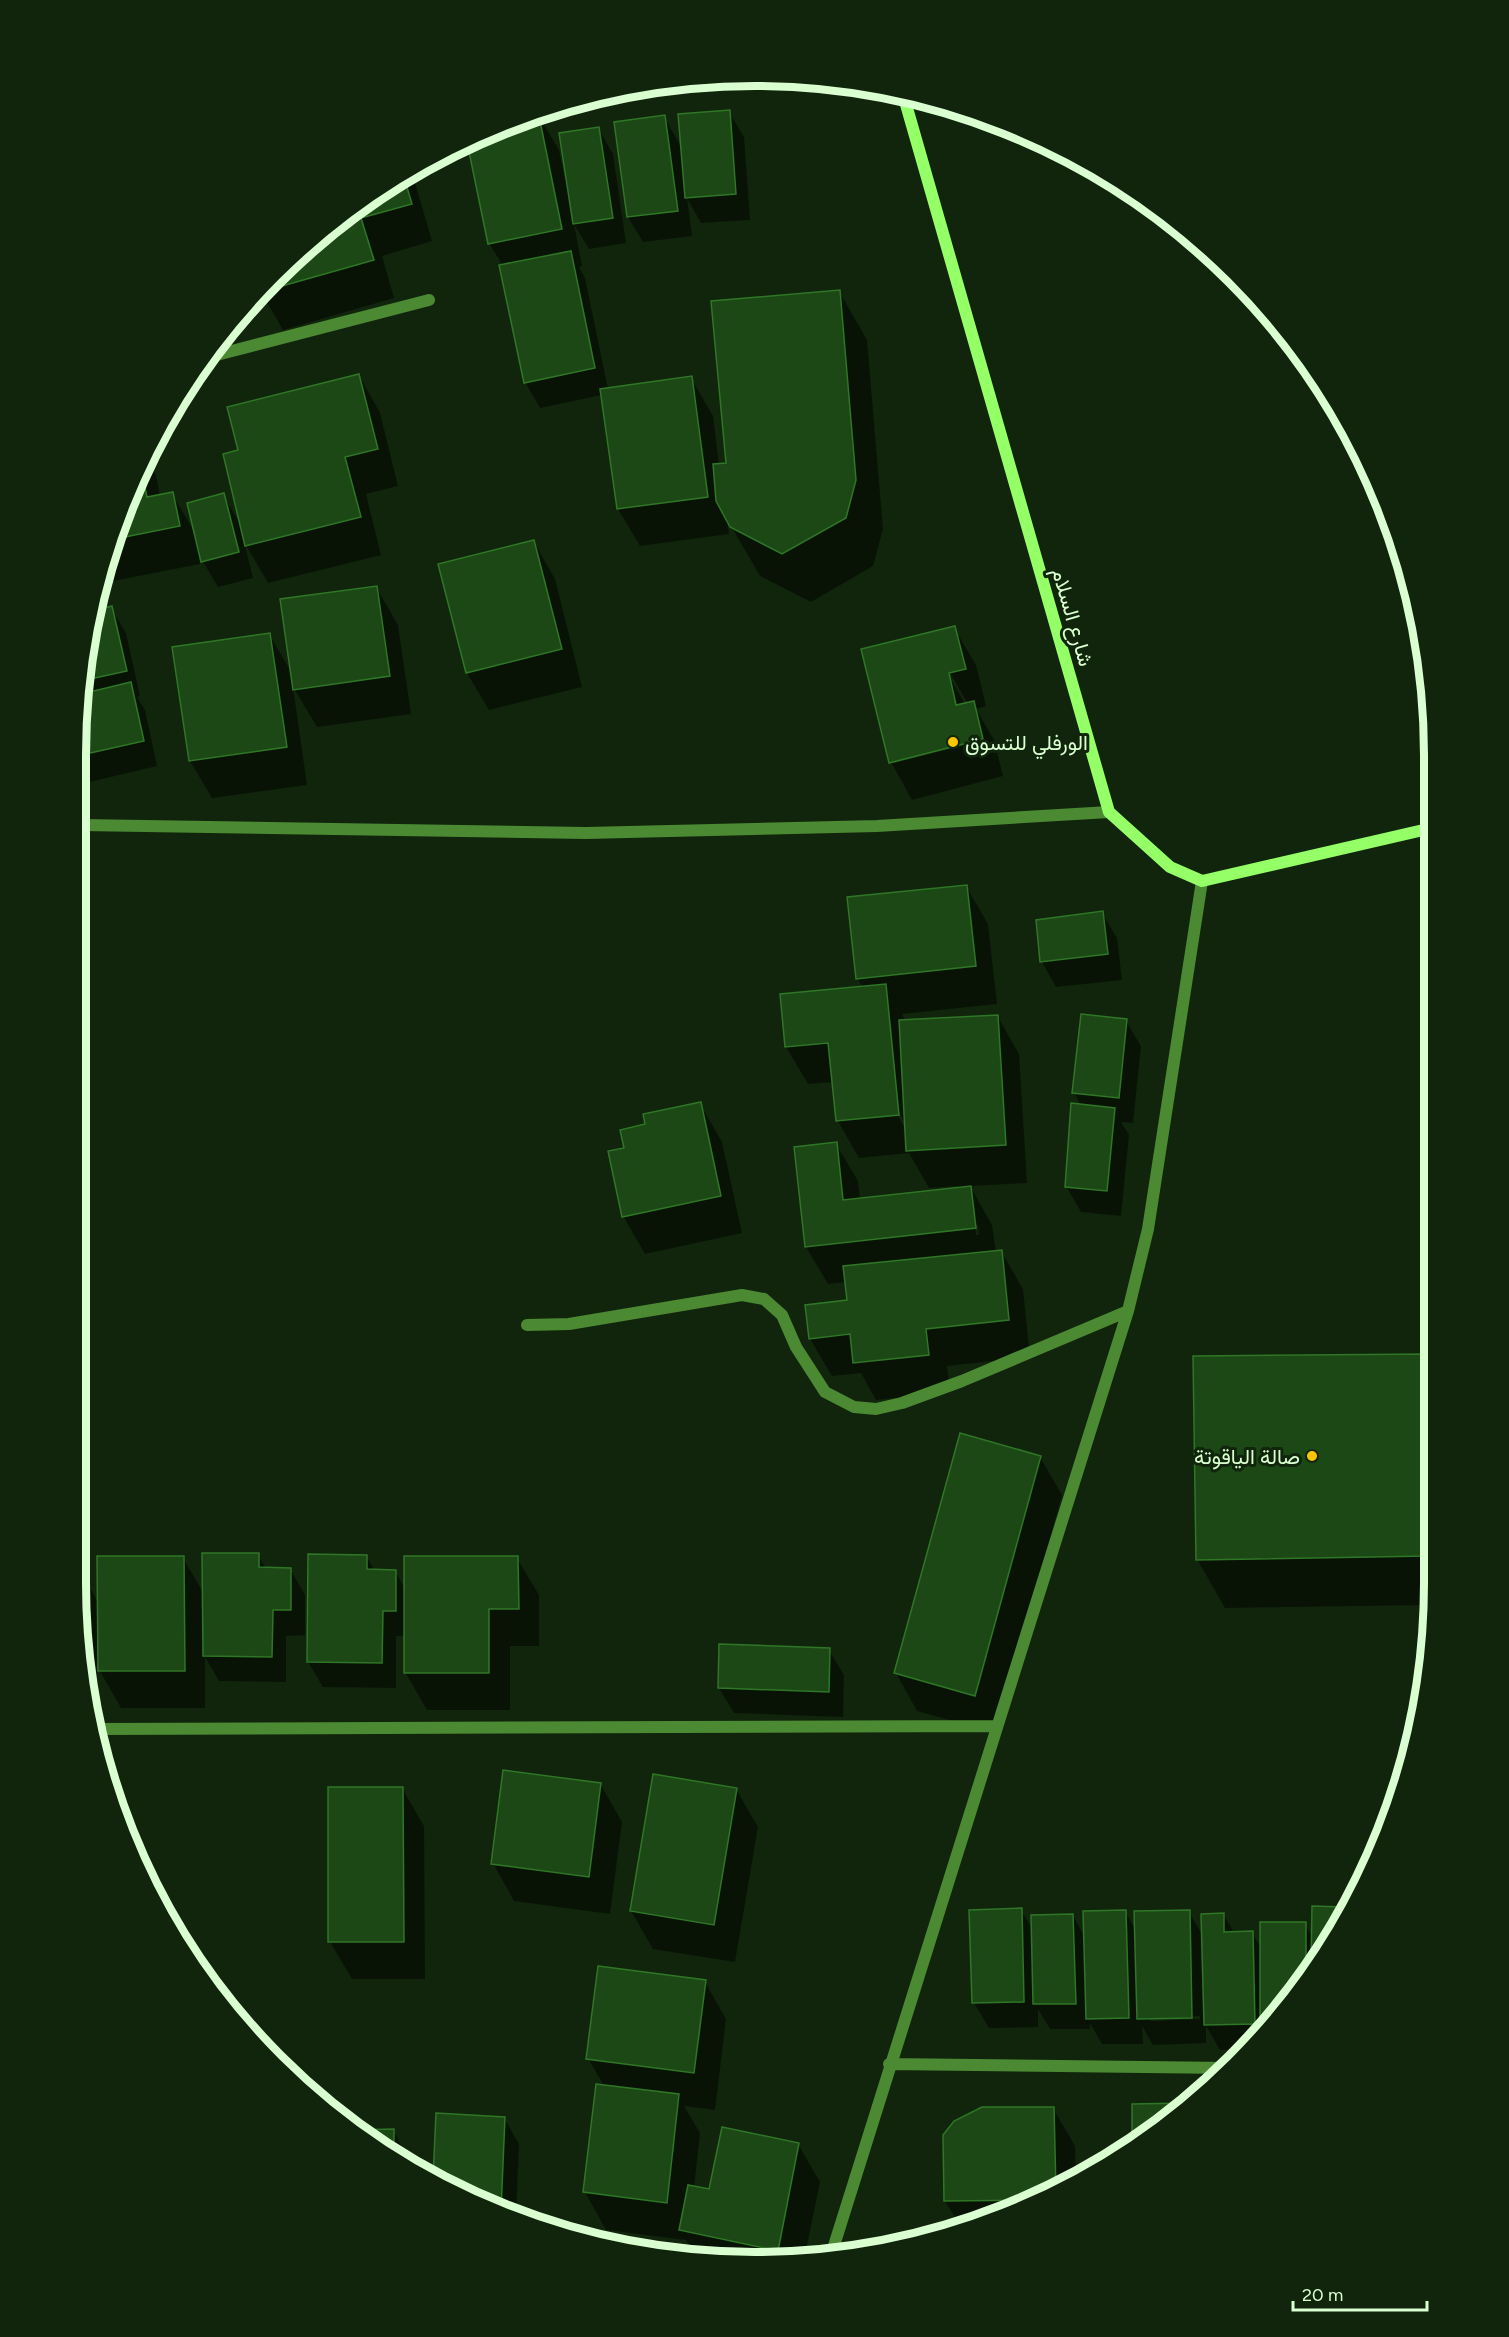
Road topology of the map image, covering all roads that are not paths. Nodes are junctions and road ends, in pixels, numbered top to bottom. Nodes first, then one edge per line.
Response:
1 (906, 103) edge
2 (429, 300) dead end
3 (219, 354) edge
4 (1109, 812) junction
5 (86, 825) edge
6 (1424, 830) edge
7 (1202, 881) junction
8 (1128, 1311) junction
9 (527, 1325) dead end
10 (996, 1726) junction
11 (102, 1729) edge
12 (889, 2064) junction
13 (1215, 2068) edge
14 (834, 2247) edge

1 - 4 main road, شارع السلام
2 - 3 street
4 - 5 street
4 - 7 main road
6 - 7 main road
7 - 8 street
8 - 9 street
8 - 10 street
10 - 11 street
10 - 12 street
12 - 13 street
12 - 14 street

